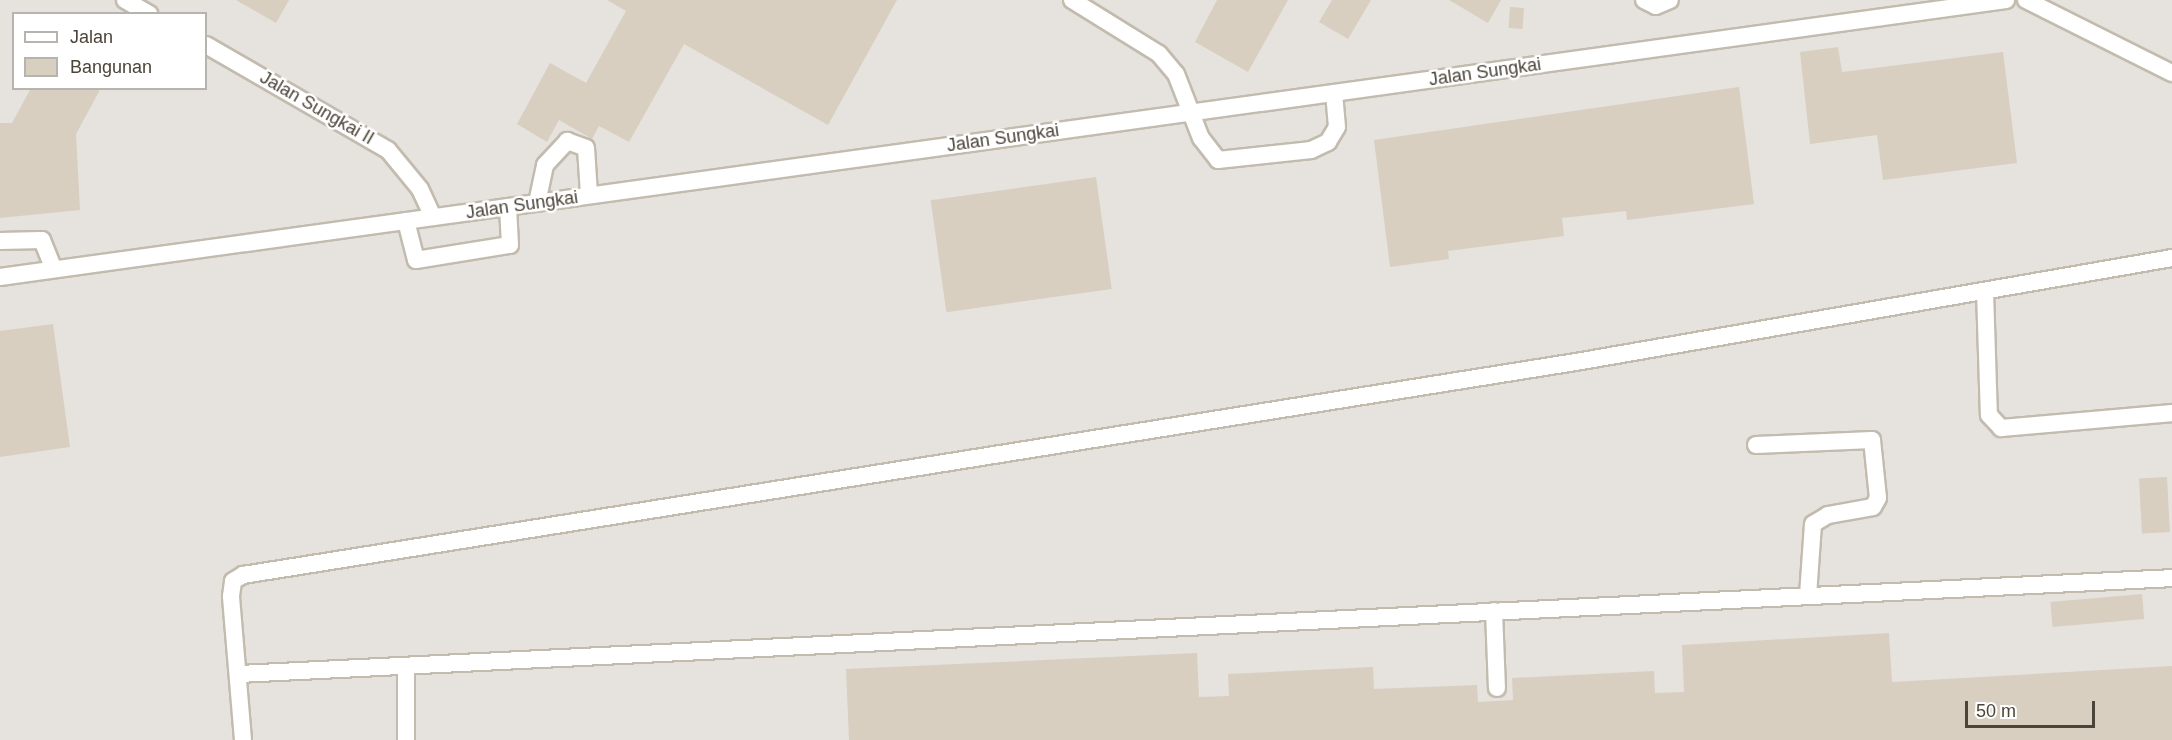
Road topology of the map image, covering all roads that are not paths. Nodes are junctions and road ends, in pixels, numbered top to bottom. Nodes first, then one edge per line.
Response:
1 (125, 0) edge
2 (1072, 0) edge
3 (1644, 0) edge
4 (1670, 0) edge
5 (2006, 0) edge
6 (2026, 0) edge
7 (146, 12) edge
8 (207, 46) edge
9 (2172, 73) edge
10 (1334, 93) junction
11 (1191, 112) junction
12 (589, 195) junction
13 (537, 203) junction
14 (507, 207) junction
15 (433, 217) junction
16 (405, 221) junction
17 (0, 241) edge
18 (2172, 258) edge
19 (54, 269) junction
20 (0, 277) edge
21 (1984, 291) junction
22 (2172, 414) edge
23 (1756, 445) dead end
24 (2172, 578) edge
25 (1808, 595) junction
26 (1494, 611) junction
27 (406, 666) junction
28 (238, 674) junction
29 (1497, 688) dead end
30 (243, 740) edge
31 (406, 740) edge

1 - 7 street
2 - 11 street
3 - 4 street
5 - 10 street, Jalan Sungkai
6 - 9 street
8 - 15 street, Jalan Sungkai II
10 - 11 street, Jalan Sungkai
10 - 11 street
11 - 12 street, Jalan Sungkai
12 - 13 street, Jalan Sungkai
12 - 13 street
13 - 14 street, Jalan Sungkai
14 - 15 street, Jalan Sungkai
14 - 16 street
15 - 16 street, Jalan Sungkai
16 - 19 street, Jalan Sungkai
17 - 19 street
18 - 21 street
19 - 20 street, Jalan Sungkai
21 - 22 street
21 - 28 street
23 - 25 street
24 - 25 street
25 - 26 street
26 - 27 street
26 - 29 street
27 - 28 street
27 - 31 street
28 - 30 street

